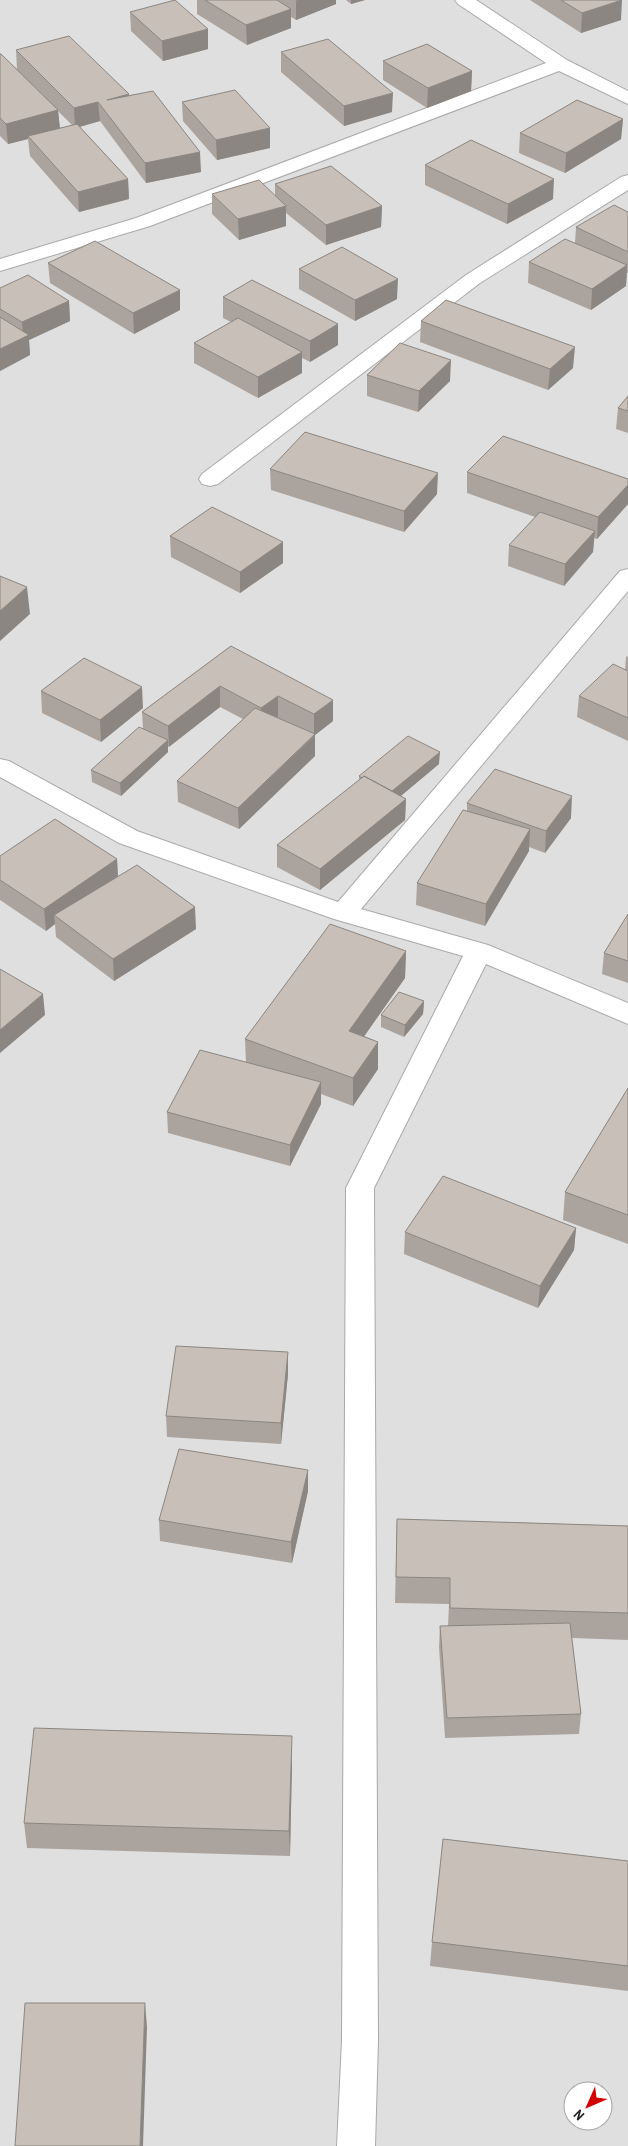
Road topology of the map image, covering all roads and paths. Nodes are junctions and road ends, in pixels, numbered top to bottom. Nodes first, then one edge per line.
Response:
1 (464, 0) edge
2 (560, 64) junction
3 (628, 98) edge
4 (628, 181) edge
5 (0, 265) edge
6 (210, 479) dead end
7 (628, 576) edge
8 (4, 773) edge
9 (343, 913) junction
10 (479, 951) junction
11 (628, 1014) edge
12 (356, 2146) edge

1 - 2 street
2 - 3 street
2 - 5 street
4 - 6 street
7 - 9 street
8 - 9 street
9 - 10 street
10 - 11 street
10 - 12 street

